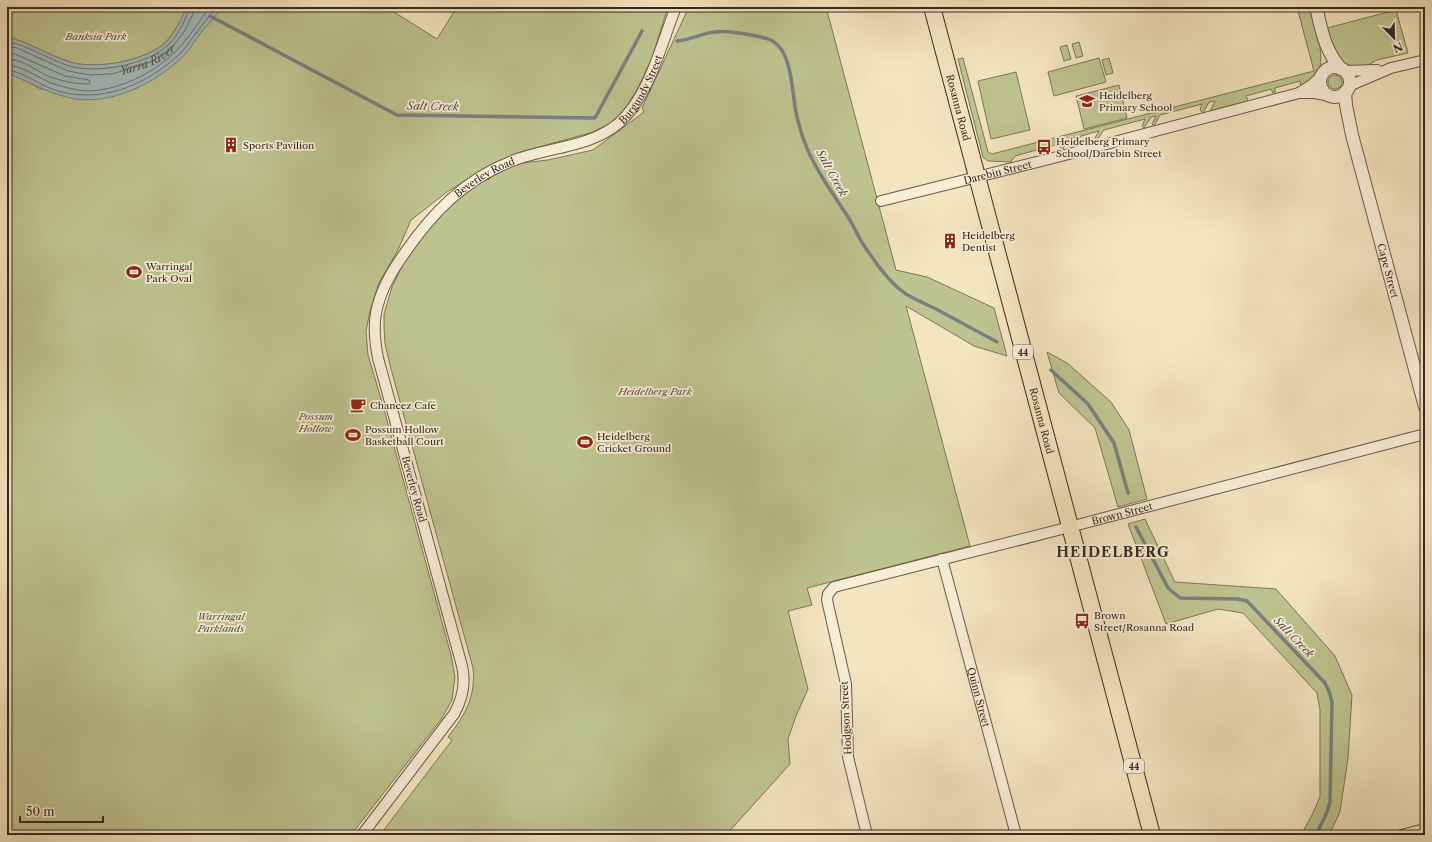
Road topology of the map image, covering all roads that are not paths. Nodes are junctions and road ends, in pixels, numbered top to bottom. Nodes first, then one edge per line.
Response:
1 (676, 7) edge
2 (932, 7) edge
3 (1316, 7) edge
4 (1326, 46) junction
5 (1425, 60) edge
6 (1391, 68) junction
7 (1343, 70) junction
8 (1322, 75) junction
9 (1347, 89) junction
10 (1299, 93) junction
11 (1331, 96) junction
12 (1352, 135) junction
13 (574, 144) joint
14 (976, 177) junction
15 (881, 201) dead end
16 (1425, 407) edge
17 (1425, 434) edge
18 (1069, 527) junction
19 (942, 559) junction
20 (826, 600) joint
21 (1425, 829) edge
22 (362, 835) edge
23 (867, 835) edge
24 (1016, 835) edge
25 (1152, 835) edge
26 (1401, 835) edge

1 - 13 street, Burgundy Street
2 - 14 highway, Rosanna Road / 44
3 - 4 street
4 - 7 street
4 - 8 street
5 - 6 street
6 - 7 street
6 - 9 street
7 - 8 street
7 - 9 street
8 - 10 street, Darebin Street
8 - 11 street
9 - 11 street
9 - 12 street, Cape Street
10 - 11 street, Darebin Street
10 - 14 street, Darebin Street
11 - 12 street, Cape Street
12 - 16 street, Cape Street
13 - 22 street, Beverley Road
14 - 15 street, Darebin Street
14 - 18 highway, Rosanna Road / 44
17 - 18 street, Brown Street
18 - 19 street, Brown Street
18 - 25 highway, Rosanna Road / 44
19 - 20 street, Brown Street
19 - 24 street, Quinn Street
20 - 23 street, Hodgson Street
21 - 26 street

